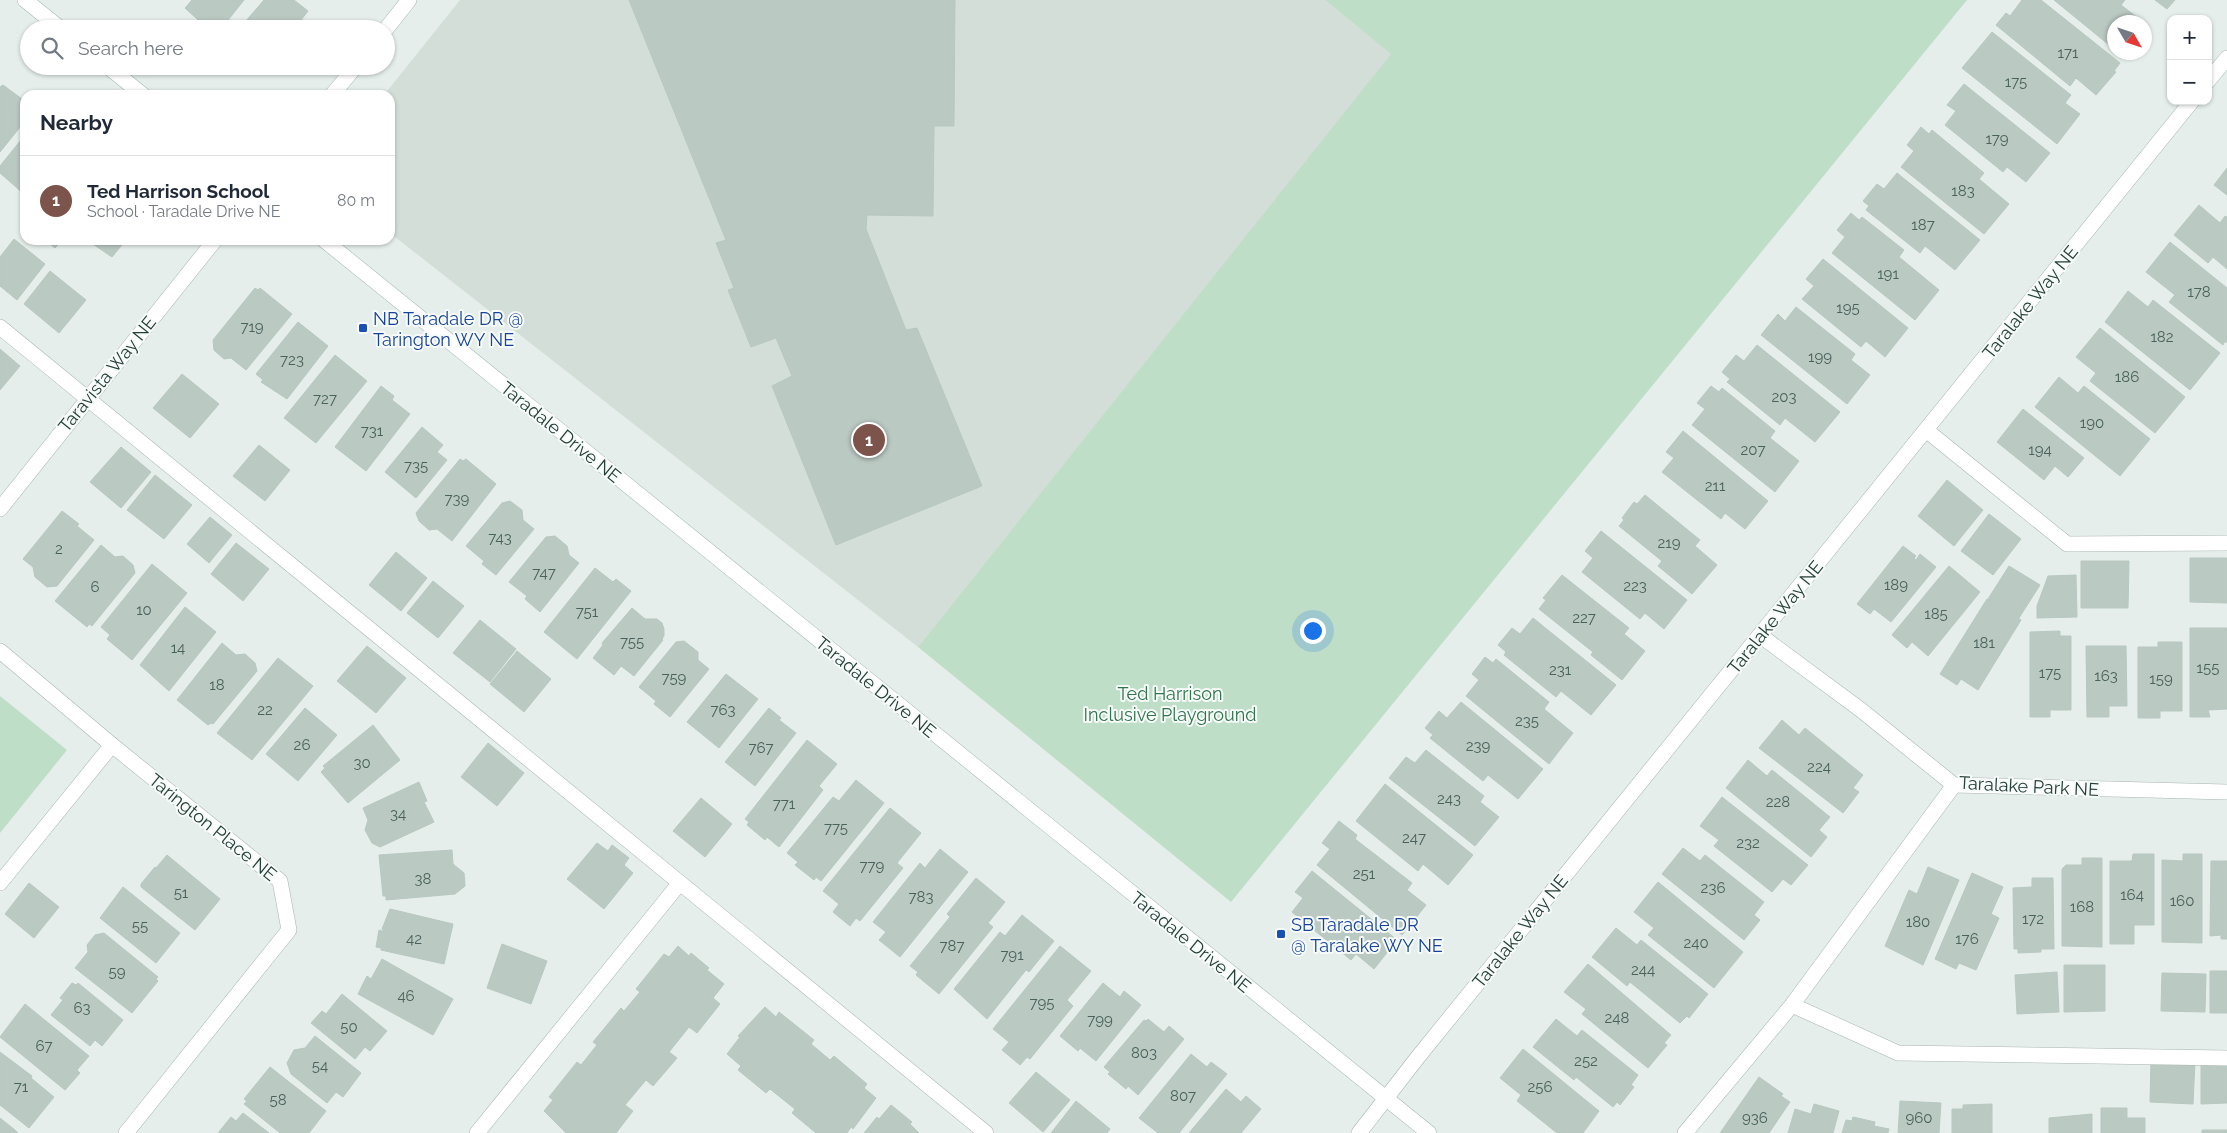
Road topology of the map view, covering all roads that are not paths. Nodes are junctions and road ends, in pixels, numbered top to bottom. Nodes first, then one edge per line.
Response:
1 (25, 0) edge
2 (409, 0) edge
3 (50, 20) edge
4 (393, 20) edge
5 (2227, 58) edge
6 (119, 75) edge
7 (349, 75) edge
8 (2212, 76) edge
9 (137, 90) edge
10 (336, 90) edge
11 (2189, 105) edge
12 (211, 245) edge
13 (330, 245) edge
14 (0, 327) edge
15 (87, 398) junction
16 (1926, 430) junction
17 (0, 509) edge
18 (2227, 543) edge
19 (1761, 636) junction
20 (0, 651) edge
21 (112, 745) junction
22 (1954, 785) junction
23 (2227, 792) edge
24 (0, 882) edge
25 (679, 884) junction
26 (1792, 1005) junction
27 (2227, 1058) edge
28 (1386, 1100) junction
29 (126, 1133) edge
30 (476, 1133) edge
31 (986, 1133) edge
32 (1359, 1133) edge
33 (1429, 1133) edge
34 (1685, 1133) edge

1 - 3 street
2 - 4 street
5 - 8 street
6 - 9 street
7 - 10 street
11 - 16 street, Taralake Way NE
12 - 15 street, Taravista Way NE
13 - 28 street, Taradale Drive NE
14 - 15 street
15 - 17 street, Taravista Way NE
15 - 25 street
16 - 18 street
16 - 19 street, Taralake Way NE
19 - 22 street, Taralake Park NE
19 - 28 street, Taralake Way NE
20 - 21 street, Tarington Place NE
21 - 24 street
21 - 29 street, Tarington Place NE
22 - 23 street, Taralake Park NE
22 - 26 street
25 - 30 street
25 - 31 street
26 - 27 street
26 - 34 street
28 - 32 street, Taralake Way NE
28 - 33 street, Taradale Drive NE

